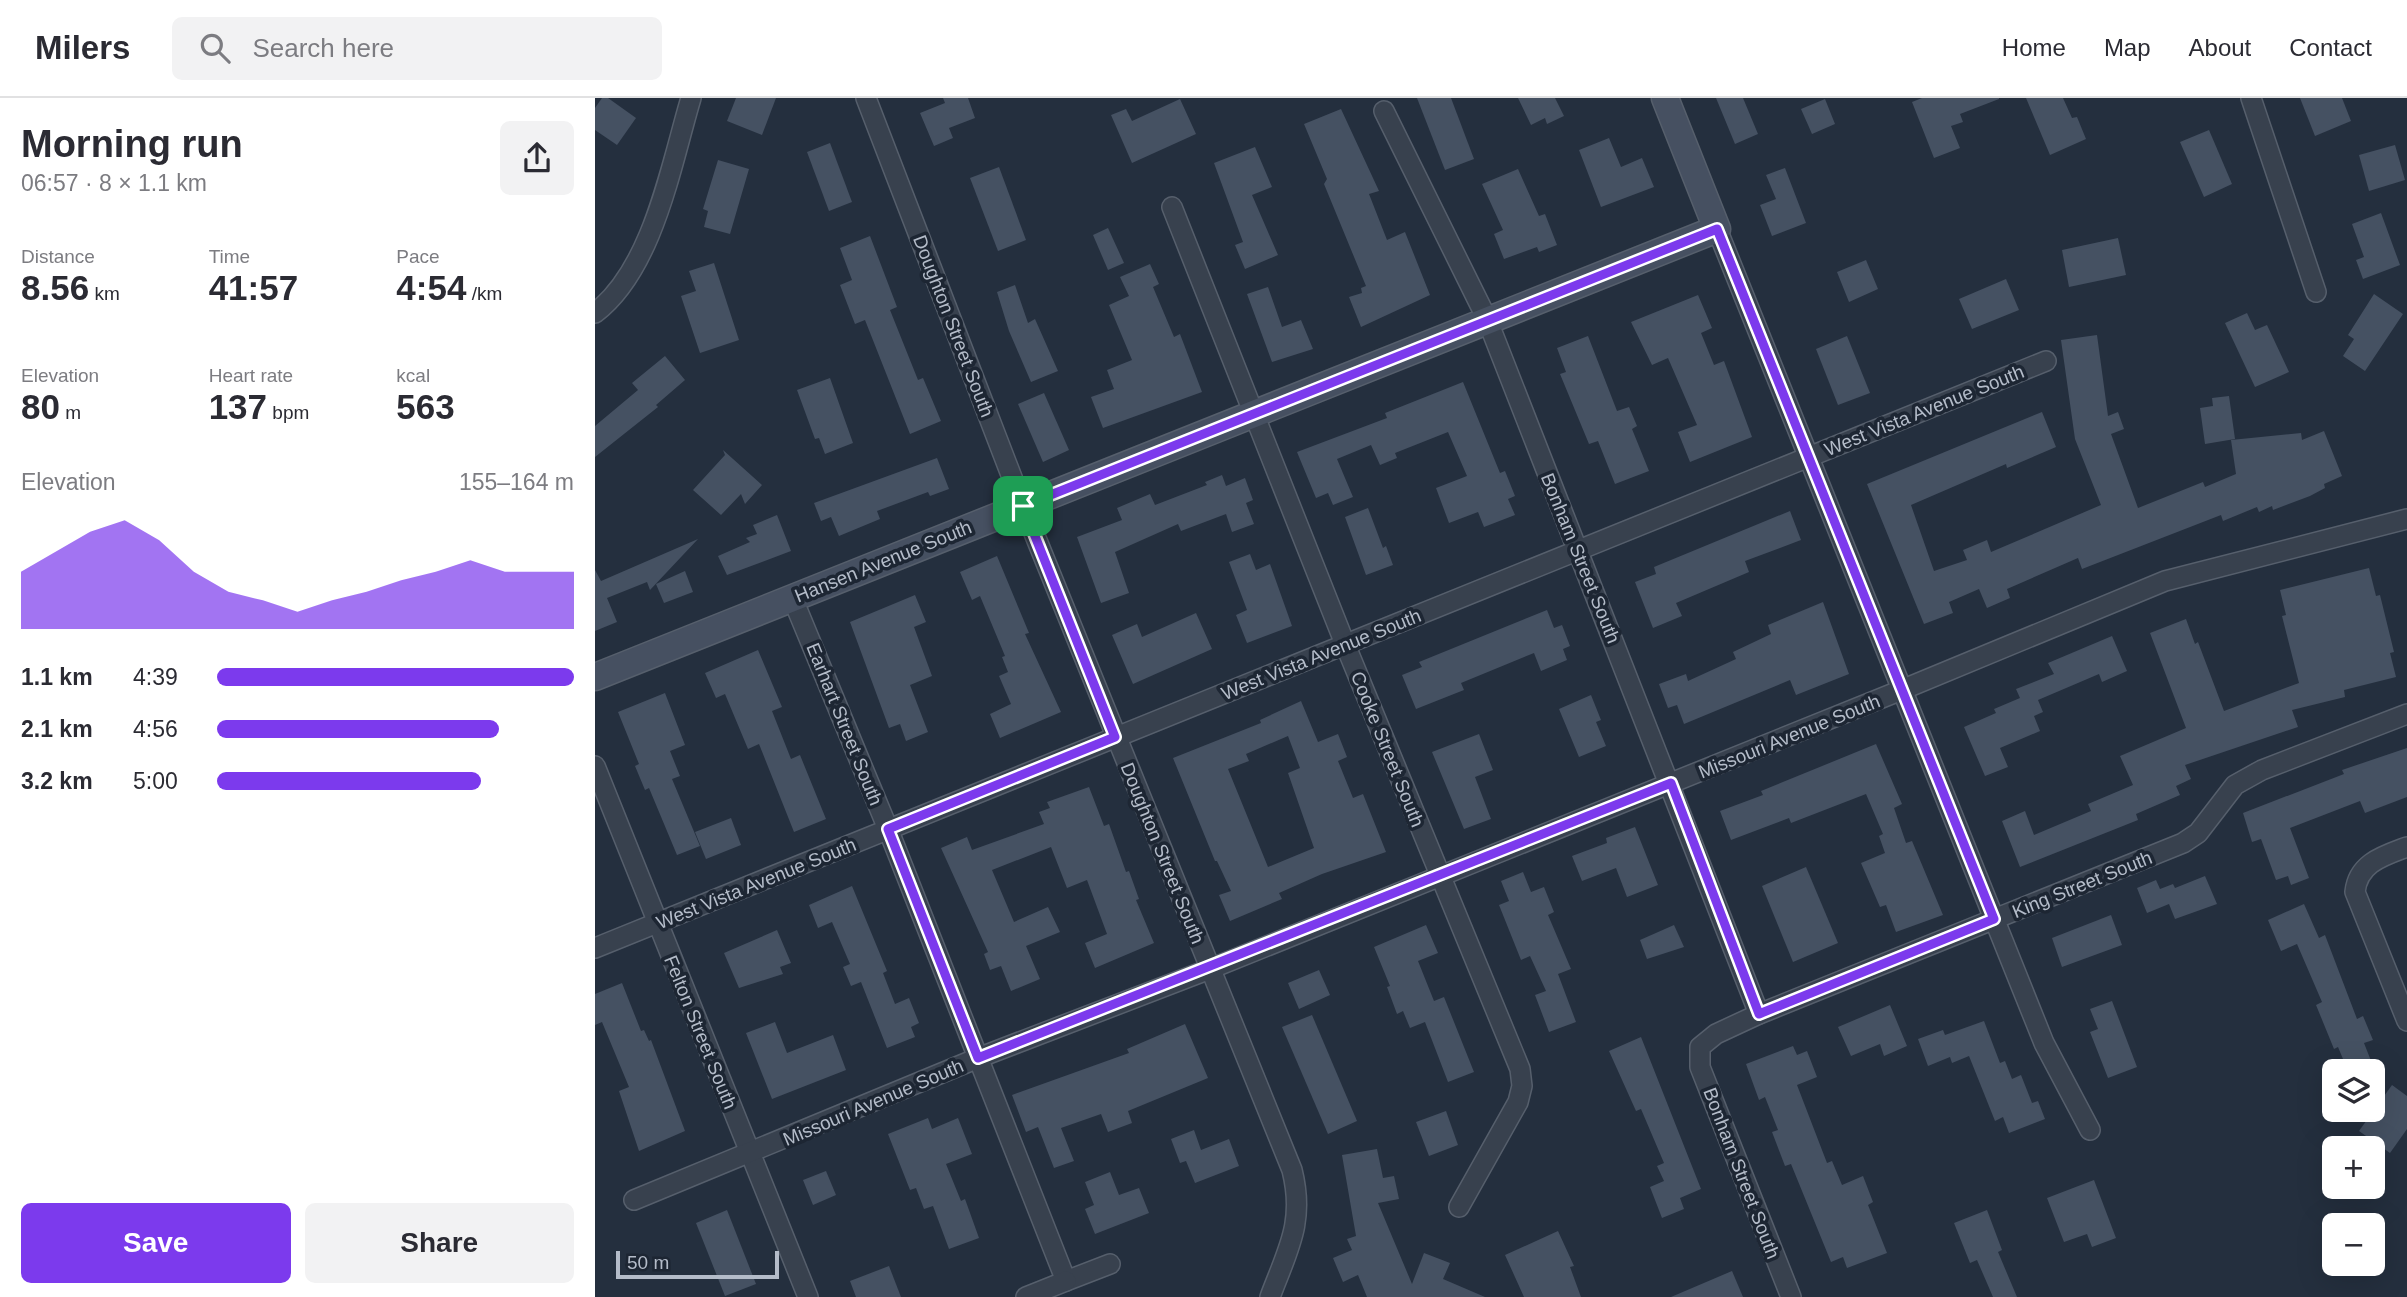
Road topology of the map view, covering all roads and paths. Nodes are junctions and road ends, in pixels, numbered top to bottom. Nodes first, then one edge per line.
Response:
1 (691, 98) edge
2 (866, 98) edge
3 (1665, 98) edge
4 (2251, 98) edge
5 (1384, 111) dead end
6 (1172, 207) dead end
7 (1717, 229) junction
8 (2316, 292) dead end
9 (595, 313) edge
10 (1487, 319) junction
11 (2046, 361) dead end
12 (1255, 411) junction
13 (1809, 457) junction
14 (1023, 506) junction
15 (2407, 519) edge
16 (1578, 550) junction
17 (792, 597) junction
18 (1345, 644) junction
19 (595, 677) edge
20 (1904, 690) junction
21 (2407, 714) edge
22 (1115, 737) junction
23 (595, 766) edge
24 (1671, 783) junction
25 (888, 829) junction
26 (2407, 847) edge
27 (1440, 875) junction
28 (1994, 919) junction
29 (657, 923) junction
30 (595, 948) edge
31 (1210, 969) junction
32 (1759, 1014) junction
33 (2407, 1021) edge
34 (1700, 1047) joint
35 (978, 1058) junction
36 (2089, 1130) dead end
37 (750, 1153) junction
38 (634, 1200) dead end
39 (1459, 1207) dead end
40 (1110, 1264) dead end
41 (1066, 1281) junction
42 (808, 1297) edge
43 (1026, 1297) edge
44 (1270, 1297) edge
45 (1791, 1297) edge

1 - 9 street
2 - 14 street, Doughton Street South
3 - 7 street
4 - 8 street
5 - 10 street, Bonham Street South
6 - 12 street, Cooke Street South
7 - 10 street, Hansen Avenue South
7 - 13 street
10 - 12 street, Hansen Avenue South
10 - 16 street, Bonham Street South
11 - 13 street, West Vista Avenue South
12 - 14 street, Hansen Avenue South
12 - 18 street, Cooke Street South
13 - 16 street, West Vista Avenue South
13 - 20 street
14 - 17 street, Hansen Avenue South
14 - 22 street, Doughton Street South
15 - 20 street, Missouri Avenue South
16 - 18 street, West Vista Avenue South
16 - 24 street, Bonham Street South
17 - 19 street, Hansen Avenue South
17 - 25 street, Earhart Street South
18 - 22 street, West Vista Avenue South
18 - 27 street, Cooke Street South
20 - 24 street, Missouri Avenue South
20 - 28 street
21 - 28 street, King Street South
22 - 25 street, West Vista Avenue South
22 - 31 street, Doughton Street South
23 - 29 street, Felton Street South
24 - 27 street, Missouri Avenue South
24 - 32 street, Bonham Street South
25 - 29 street, West Vista Avenue South
25 - 35 street, Earhart Street South
26 - 33 street
27 - 31 street, Missouri Avenue South
27 - 39 street, Cooke Street South
28 - 32 street, King Street South
28 - 36 street
29 - 30 street, West Vista Avenue South
29 - 37 street, Felton Street South
31 - 35 street, Missouri Avenue South
31 - 44 street, Doughton Street South
32 - 34 street, King Street South
34 - 45 street, Bonham Street South
35 - 37 street, Missouri Avenue South
35 - 41 street, Earhart Street South
37 - 38 street, Missouri Avenue South
37 - 42 street, Felton Street South
40 - 41 street
41 - 43 street

